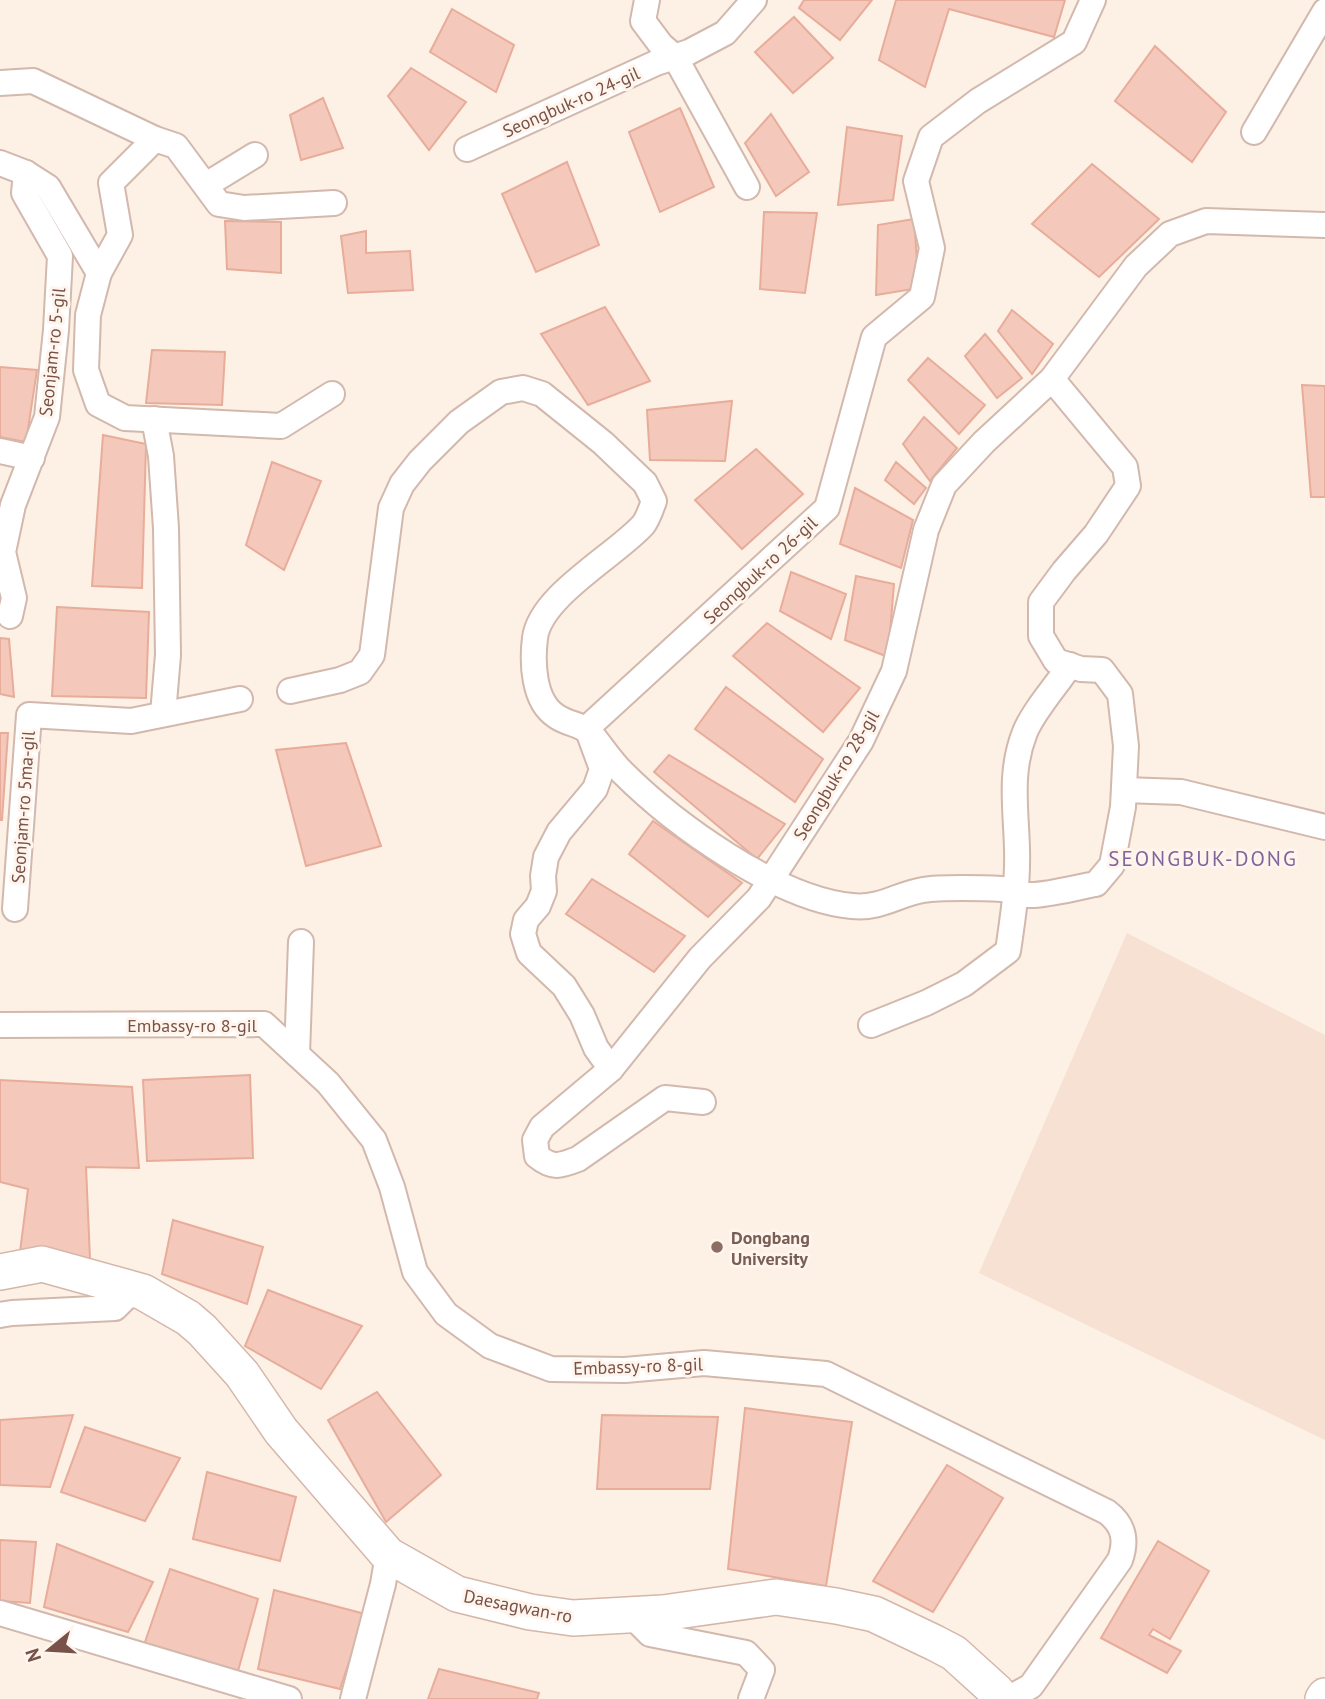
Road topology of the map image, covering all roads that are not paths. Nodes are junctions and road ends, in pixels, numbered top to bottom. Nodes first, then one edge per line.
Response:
1 (647, 0) edge
2 (754, 0) edge
3 (1093, 0) edge
4 (1325, 11) edge
5 (675, 57) junction
6 (0, 83) edge
7 (1254, 132) dead end
8 (155, 139) junction
9 (467, 149) dead end
10 (255, 155) dead end
11 (0, 163) edge
12 (26, 173) junction
13 (206, 185) junction
14 (747, 187) dead end
15 (334, 203) dead end
16 (1325, 225) edge
17 (99, 273) junction
18 (1052, 379) junction
19 (332, 394) dead end
20 (153, 419) junction
21 (0, 451) edge
22 (32, 458) junction
23 (10, 616) dead end
24 (1070, 665) junction
25 (290, 691) dead end
26 (240, 699) dead end
27 (163, 714) junction
28 (587, 729) junction
29 (1124, 790) junction
30 (1325, 827) edge
31 (772, 881) junction
32 (1017, 892) junction
33 (15, 908) dead end
34 (301, 942) dead end
35 (0, 1025) edge
36 (870, 1025) dead end
37 (297, 1054) junction
38 (611, 1069) junction
39 (703, 1102) dead end
40 (0, 1272) edge
41 (134, 1289) junction
42 (0, 1315) edge
43 (388, 1555) junction
44 (0, 1614) edge
45 (631, 1615) junction
46 (289, 1699) edge
47 (353, 1699) edge
48 (751, 1699) edge
49 (999, 1699) edge
50 (1008, 1699) edge

1 - 5 street
2 - 5 street, Seongbuk-ro 24-gil
3 - 28 street, Seongbuk-ro 26-gil
4 - 7 street
5 - 9 street, Seongbuk-ro 24-gil
5 - 14 street
6 - 8 street
8 - 13 street
8 - 17 street
10 - 13 street
11 - 12 street
12 - 17 street
12 - 22 street, Seonjam-ro 5-gil
13 - 15 street
16 - 18 street, Seongbuk-ro 28-gil
17 - 20 street
18 - 24 street
18 - 31 street, Seongbuk-ro 28-gil
19 - 20 street
20 - 27 street
21 - 22 street
22 - 23 street, Seonjam-ro 5-gil
24 - 29 street
24 - 32 street
25 - 28 street
26 - 27 street, Seonjam-ro 5ma-gil
27 - 33 street, Seonjam-ro 5ma-gil
28 - 31 street
28 - 38 street
29 - 30 street
29 - 32 street
31 - 32 street
31 - 38 street, Seongbuk-ro 28-gil
32 - 36 street
34 - 37 street
35 - 37 street, Embassy-ro 8-gil
37 - 50 street, Embassy-ro 8-gil
38 - 39 street, Seongbuk-ro 28-gil
40 - 41 main road, Daesagwan-ro
41 - 42 street
41 - 43 main road, Daesagwan-ro
43 - 45 main road, Daesagwan-ro
43 - 47 street
44 - 46 street
45 - 48 street
45 - 49 main road, Daesagwan-ro

